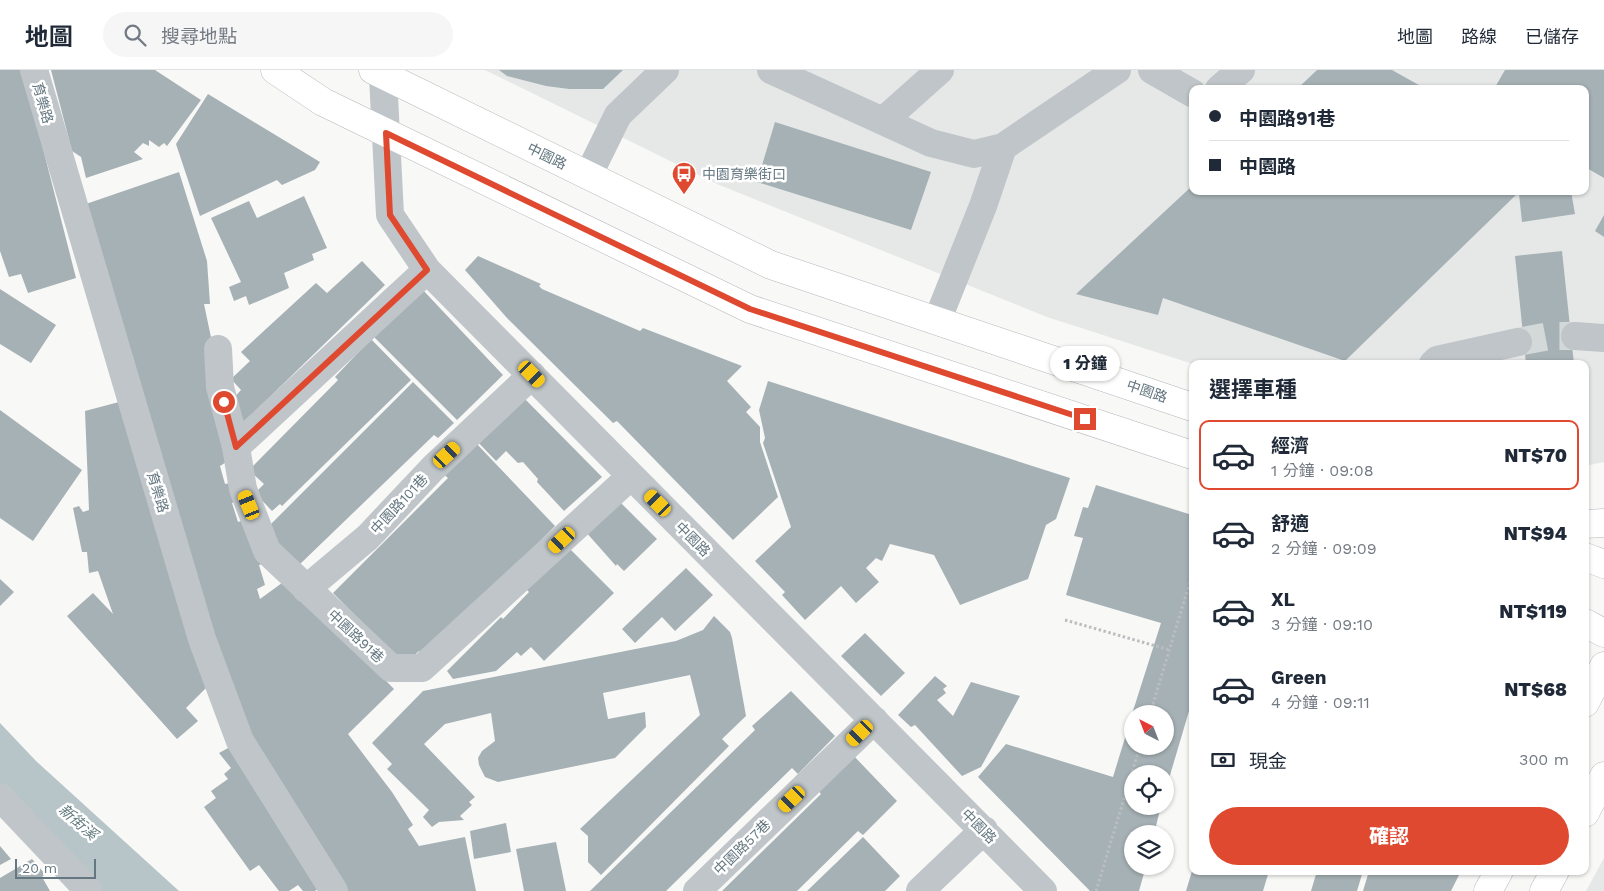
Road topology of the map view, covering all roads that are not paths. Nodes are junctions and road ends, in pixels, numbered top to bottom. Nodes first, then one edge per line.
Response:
1 (34, 70) edge
2 (275, 70) edge
3 (665, 70) edge
4 (771, 70) edge
5 (940, 70) edge
6 (1117, 70) edge
7 (1152, 70) edge
8 (1241, 70) edge
9 (378, 73) edge
10 (1224, 85) edge
11 (1189, 91) edge
12 (883, 121) junction
13 (386, 133) junction
14 (1003, 147) junction
15 (588, 176) junction
16 (427, 270) junction
17 (937, 321) junction
18 (1575, 336) tunnel mouth
19 (1604, 338) edge
20 (1518, 342) tunnel mouth
21 (218, 349) dead end
22 (1437, 360) edge
23 (532, 374) junction
24 (1189, 406) edge
25 (236, 447) junction
26 (1189, 454) edge
27 (631, 476) junction
28 (1604, 523) edge
29 (1589, 524) edge
30 (1589, 558) edge
31 (1604, 564) edge
32 (306, 589) junction
33 (1589, 625) edge
34 (1604, 633) edge
35 (1604, 666) edge
36 (1589, 695) edge
37 (874, 720) junction
38 (1604, 776) edge
39 (0, 797) edge
40 (1589, 804) edge
41 (984, 830) junction
42 (1497, 875) edge
43 (1552, 875) edge
44 (90, 891) edge
45 (334, 891) edge
46 (697, 891) edge
47 (920, 891) edge
48 (1043, 891) edge
49 (1488, 891) edge
50 (1544, 891) edge

1 - 45 street, 育樂路
2 - 13 main road
3 - 15 street
4 - 12 street
5 - 12 street
6 - 14 street
7 - 11 street
8 - 10 street
9 - 13 street, 中園路
9 - 15 main road, 中園路
12 - 14 street
13 - 16 street, 中園路
13 - 26 main road
14 - 17 street
15 - 17 main road, 中園路
16 - 23 street, 中園路
16 - 25 street
17 - 24 main road, 中園路
18 - 19 street
20 - 22 street
21 - 25 street, 中園路91巷
23 - 27 street, 中園路
23 - 32 street, 中園路101巷
25 - 32 street, 中園路91巷
27 - 32 street, 中園路91巷
27 - 37 street, 中園路
28 - 29 main road
30 - 31 main road
33 - 34 main road
35 - 36 main road
37 - 41 street, 中園路
37 - 46 street, 中園路57巷
38 - 40 main road
39 - 44 street
41 - 47 street
41 - 48 street, 中園路
42 - 49 main road
43 - 50 main road

